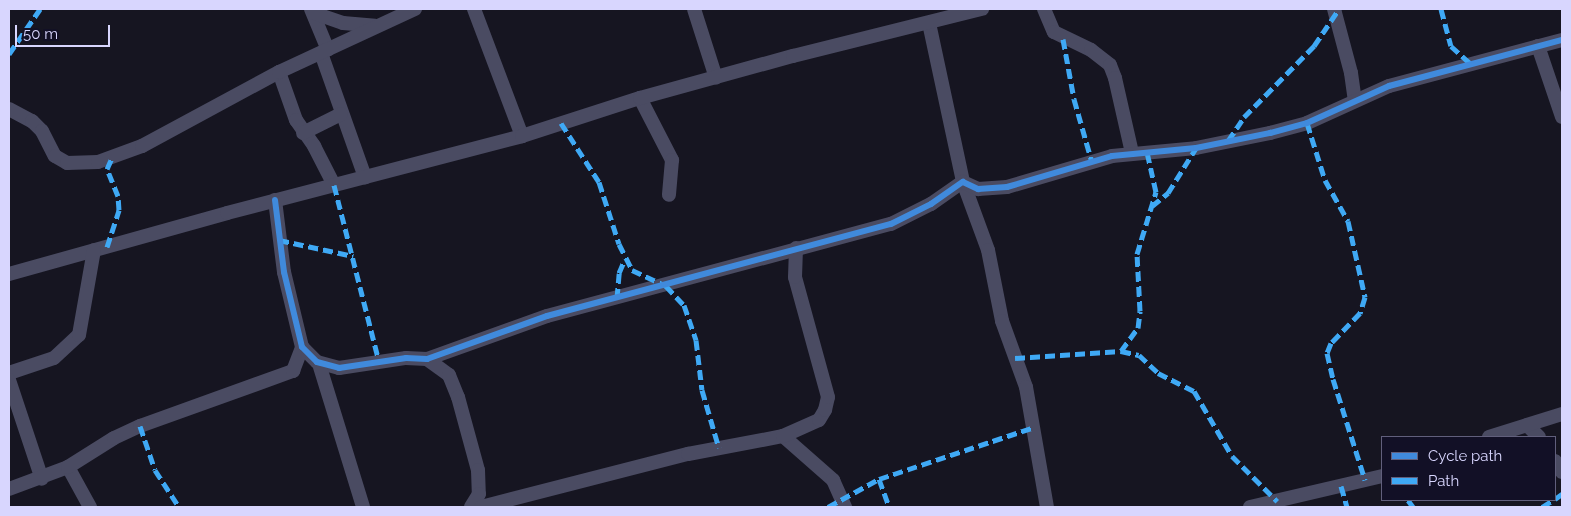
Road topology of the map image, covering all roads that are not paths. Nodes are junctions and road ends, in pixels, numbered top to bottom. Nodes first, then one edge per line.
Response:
1 (415, 9) edge
2 (474, 9) edge
3 (694, 9) edge
4 (982, 9) edge
5 (1044, 9) edge
6 (1334, 9) edge
7 (312, 11) edge
8 (929, 23) junction
9 (378, 26) junction
10 (1562, 40) edge
11 (1538, 46) junction
12 (325, 51) junction
13 (279, 72) junction
14 (716, 78) junction
15 (640, 98) junction
16 (1355, 101) junction
17 (9, 109) edge
18 (341, 114) junction
19 (1562, 118) edge
20 (303, 133) junction
21 (522, 136) junction
22 (1132, 153) junction
23 (365, 177) junction
24 (962, 182) junction
25 (334, 185) junction
26 (669, 195) dead end
27 (275, 200) junction
28 (796, 248) junction
29 (94, 250) junction
30 (9, 274) edge
31 (302, 347) junction
32 (462, 349) junction
33 (427, 359) junction
34 (323, 366) junction
35 (293, 371) junction
36 (9, 373) edge
37 (449, 375) junction
38 (9, 380) edge
39 (1562, 414) edge
40 (1527, 425) junction
41 (783, 436) junction
42 (1492, 436) edge
43 (1538, 436) edge
44 (68, 467) junction
45 (1381, 476) edge
46 (42, 478) junction
47 (9, 489) edge
48 (90, 507) edge
49 (363, 507) edge
50 (471, 507) edge
51 (481, 507) edge
52 (845, 507) edge
53 (1047, 507) edge
54 (1250, 507) edge

1 - 9 street
2 - 21 street
3 - 14 street
4 - 8 street
5 - 22 street
6 - 16 street
7 - 9 street
7 - 12 street
8 - 14 street
8 - 24 street
9 - 12 street
10 - 11 street
11 - 16 street
11 - 19 street
12 - 13 street
12 - 18 street
13 - 17 street
13 - 20 street
14 - 15 street
15 - 21 street
15 - 26 street
16 - 22 street
18 - 20 street
18 - 23 street
20 - 25 street
21 - 23 street
22 - 24 street
23 - 25 street
24 - 28 street
24 - 53 street
25 - 27 street
27 - 29 street
27 - 31 street
28 - 32 street
28 - 41 street
29 - 30 street
29 - 36 street
31 - 34 street
31 - 35 street
32 - 33 street
32 - 37 street
33 - 34 street
33 - 37 street
34 - 35 street
34 - 49 street
35 - 44 street
37 - 50 street
38 - 46 street
39 - 40 street
40 - 42 street
40 - 43 street
41 - 51 street
41 - 52 street
44 - 46 street
44 - 48 street
45 - 54 street
46 - 47 street

